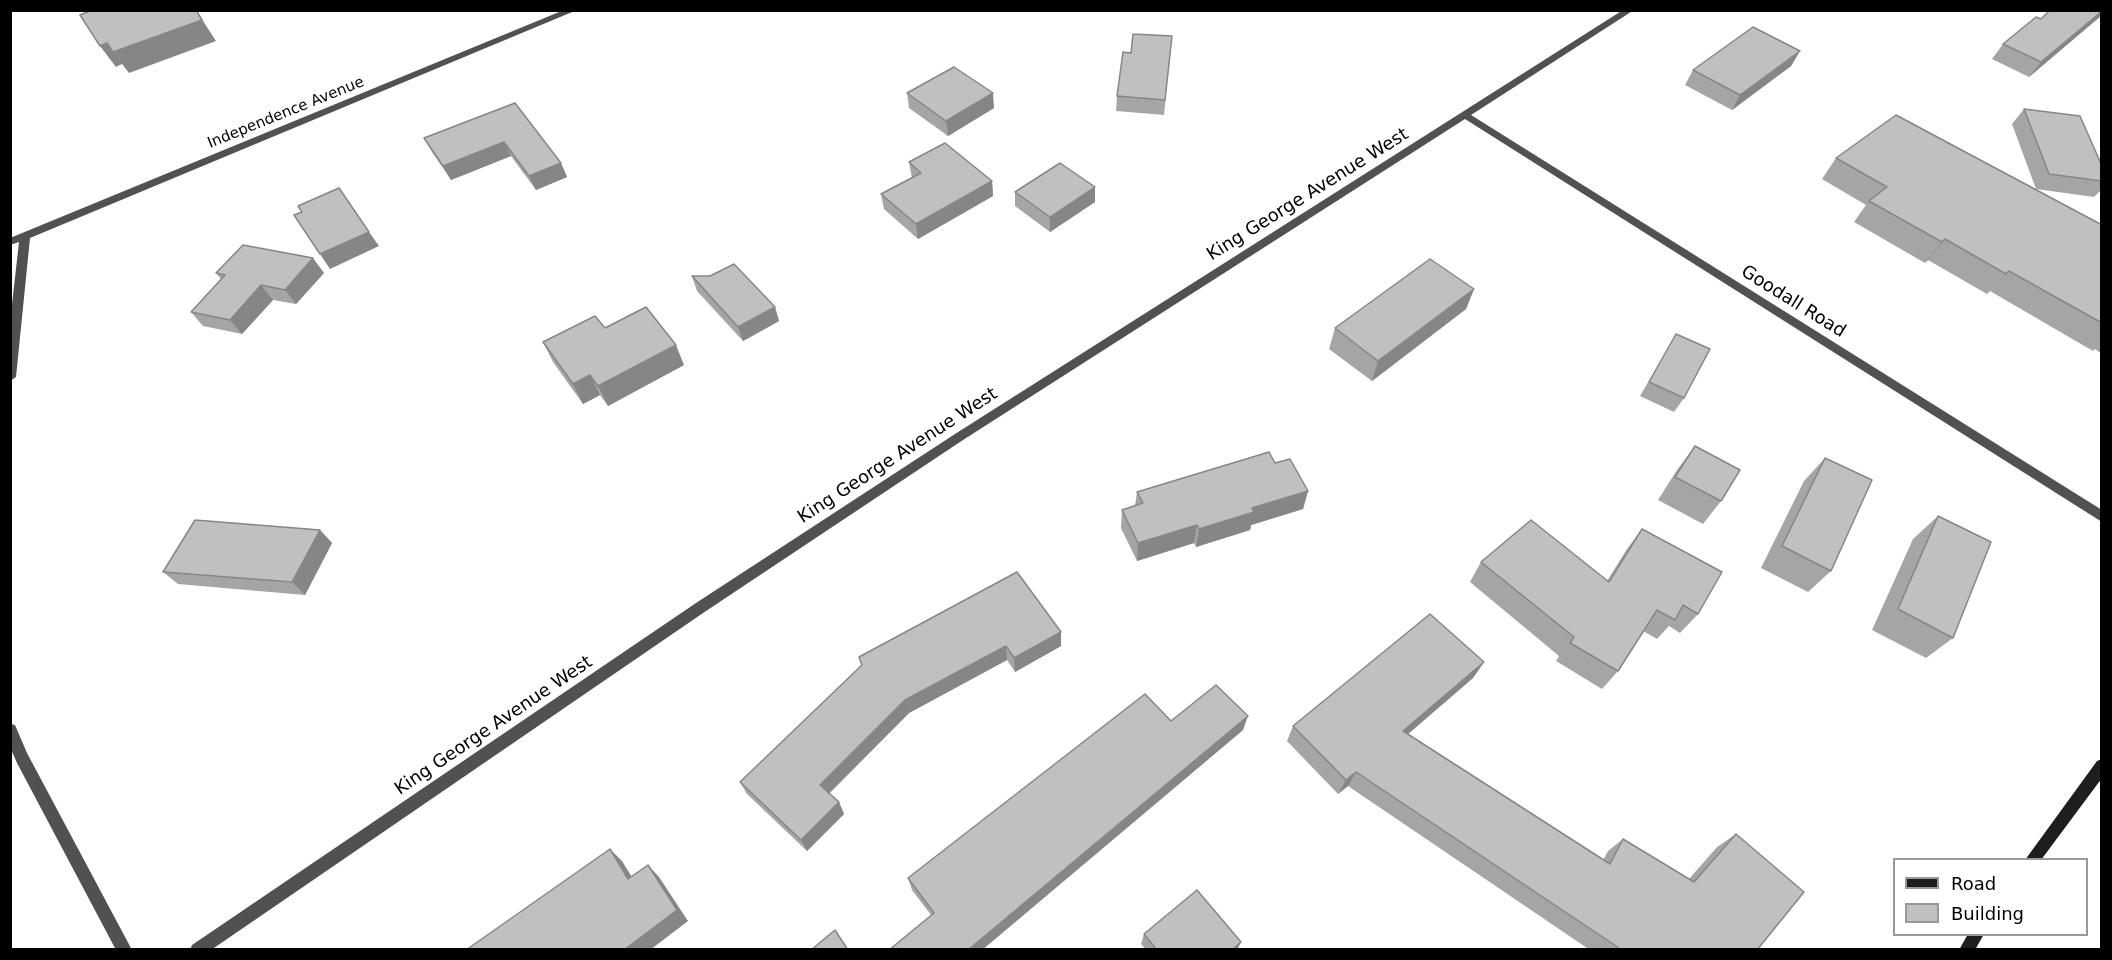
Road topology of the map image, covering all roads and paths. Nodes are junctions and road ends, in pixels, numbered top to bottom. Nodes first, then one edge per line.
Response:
1 (573, 10) edge
2 (1630, 10) edge
3 (1466, 116) junction
4 (25, 237) junction
5 (10, 242) edge
6 (10, 377) edge
7 (2102, 517) edge
8 (10, 730) edge
9 (2102, 766) edge
10 (2033, 858) edge
11 (1976, 936) edge
12 (125, 950) edge
13 (197, 950) edge
14 (1966, 950) edge

1 - 4 street, Independence Avenue
2 - 3 street, King George Avenue West
3 - 7 street, Goodall Road
3 - 13 street, King George Avenue West
4 - 5 street, Independence Avenue
4 - 6 street
8 - 12 street
9 - 10 main road
11 - 14 main road

